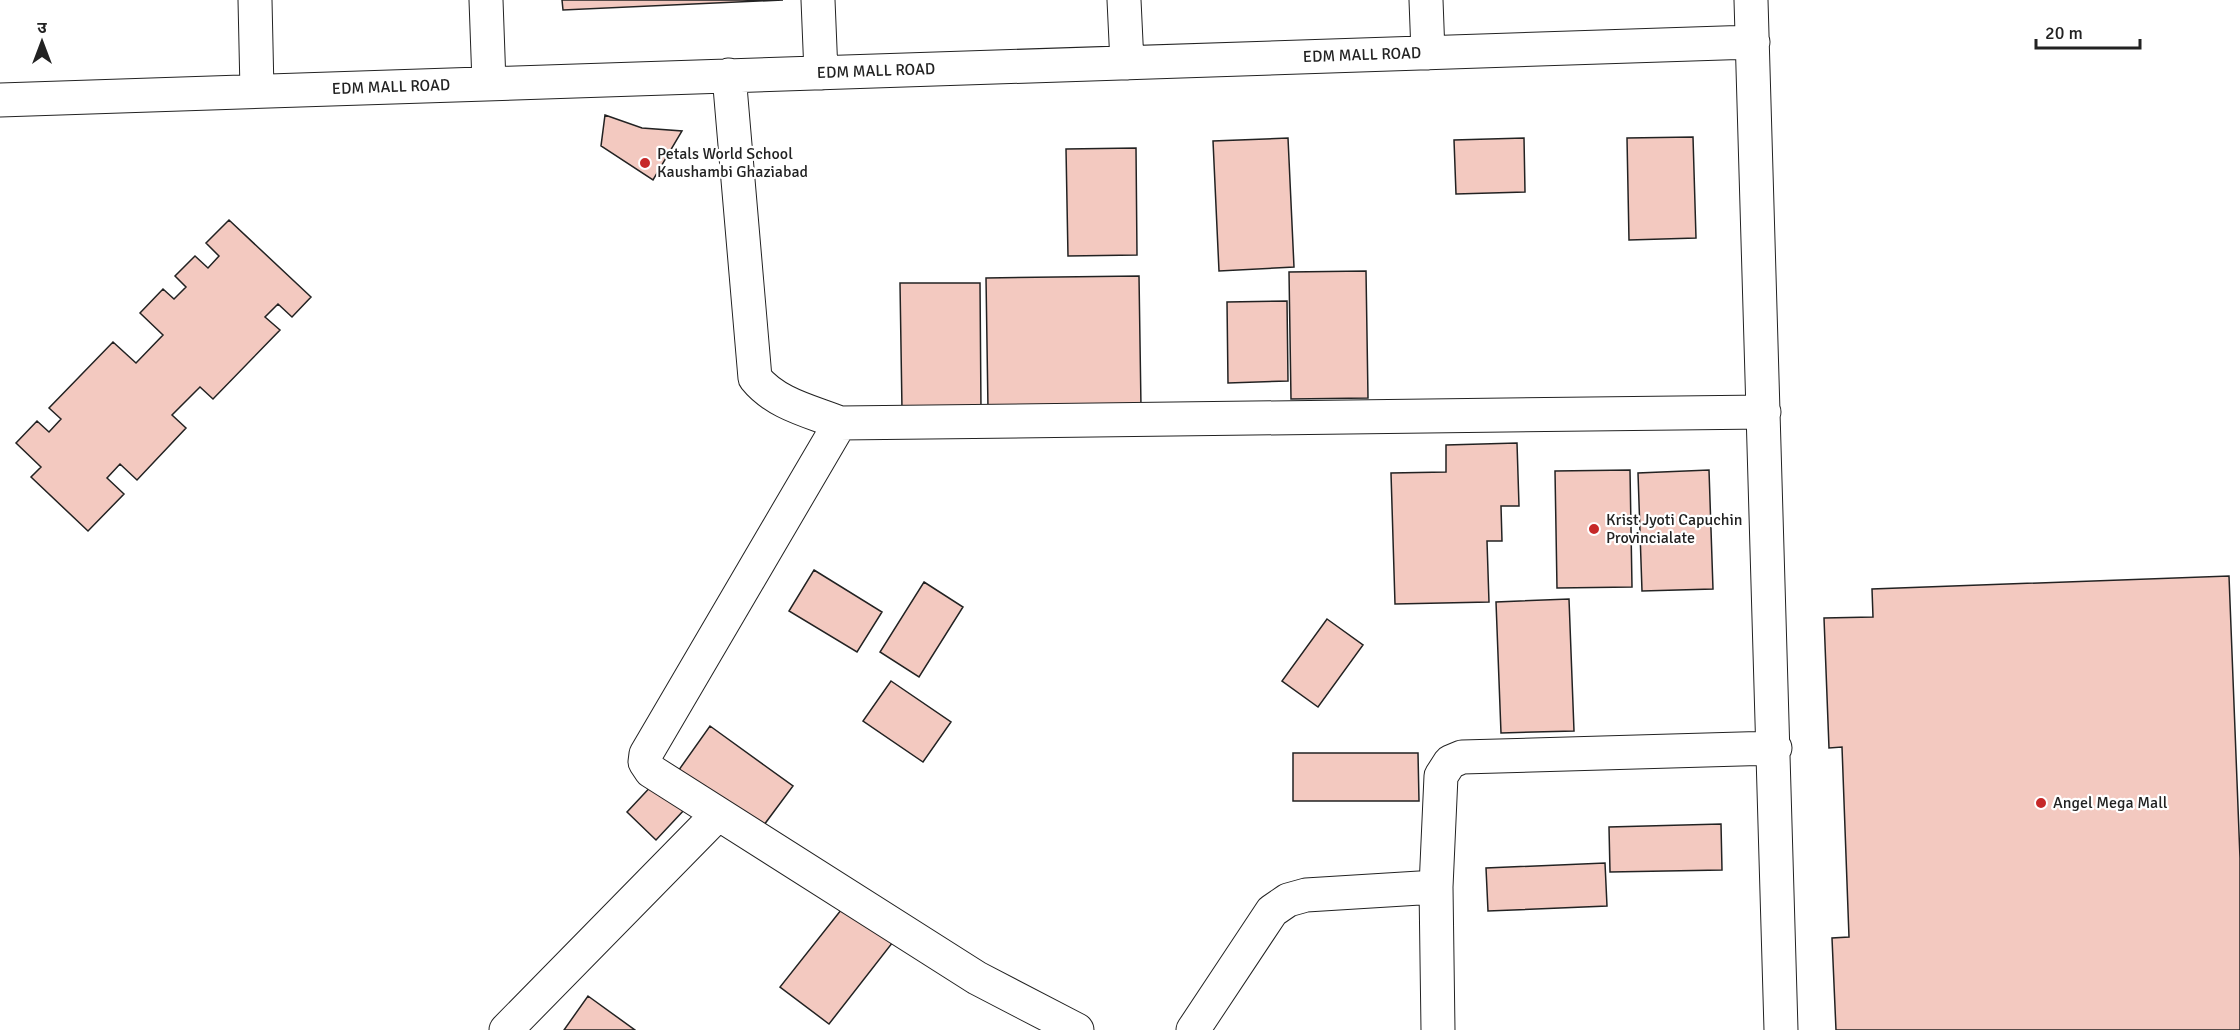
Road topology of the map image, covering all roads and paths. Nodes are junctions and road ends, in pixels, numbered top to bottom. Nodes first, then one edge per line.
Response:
1 (255, 0) edge
2 (486, 0) edge
3 (819, 0) edge
4 (1124, 0) edge
5 (1426, 0) edge
6 (1751, 0) edge
7 (1753, 42) junction
8 (1428, 53) junction
9 (1127, 63) junction
10 (821, 72) junction
11 (729, 75) junction
12 (489, 84) junction
13 (257, 91) junction
14 (0, 100) edge
15 (1764, 412) junction
16 (840, 423) junction
17 (1775, 748) junction
18 (718, 814) junction
19 (1436, 887) junction
20 (506, 1030) edge
21 (1077, 1030) edge
22 (1192, 1030) edge
23 (1438, 1030) edge
24 (1781, 1030) edge

1 - 13 street
2 - 12 street
3 - 10 street
4 - 9 street
5 - 8 street
6 - 7 street
7 - 8 street, EDM MALL ROAD
7 - 15 street
8 - 9 street, EDM MALL ROAD
9 - 10 street, EDM MALL ROAD
10 - 11 street, EDM MALL ROAD
11 - 12 street, EDM MALL ROAD
11 - 16 street
12 - 13 street, EDM MALL ROAD
13 - 14 street, EDM MALL ROAD
15 - 16 street
15 - 17 street
16 - 18 street
17 - 19 street
17 - 24 street
18 - 20 street
18 - 21 street
19 - 22 street
19 - 23 street

